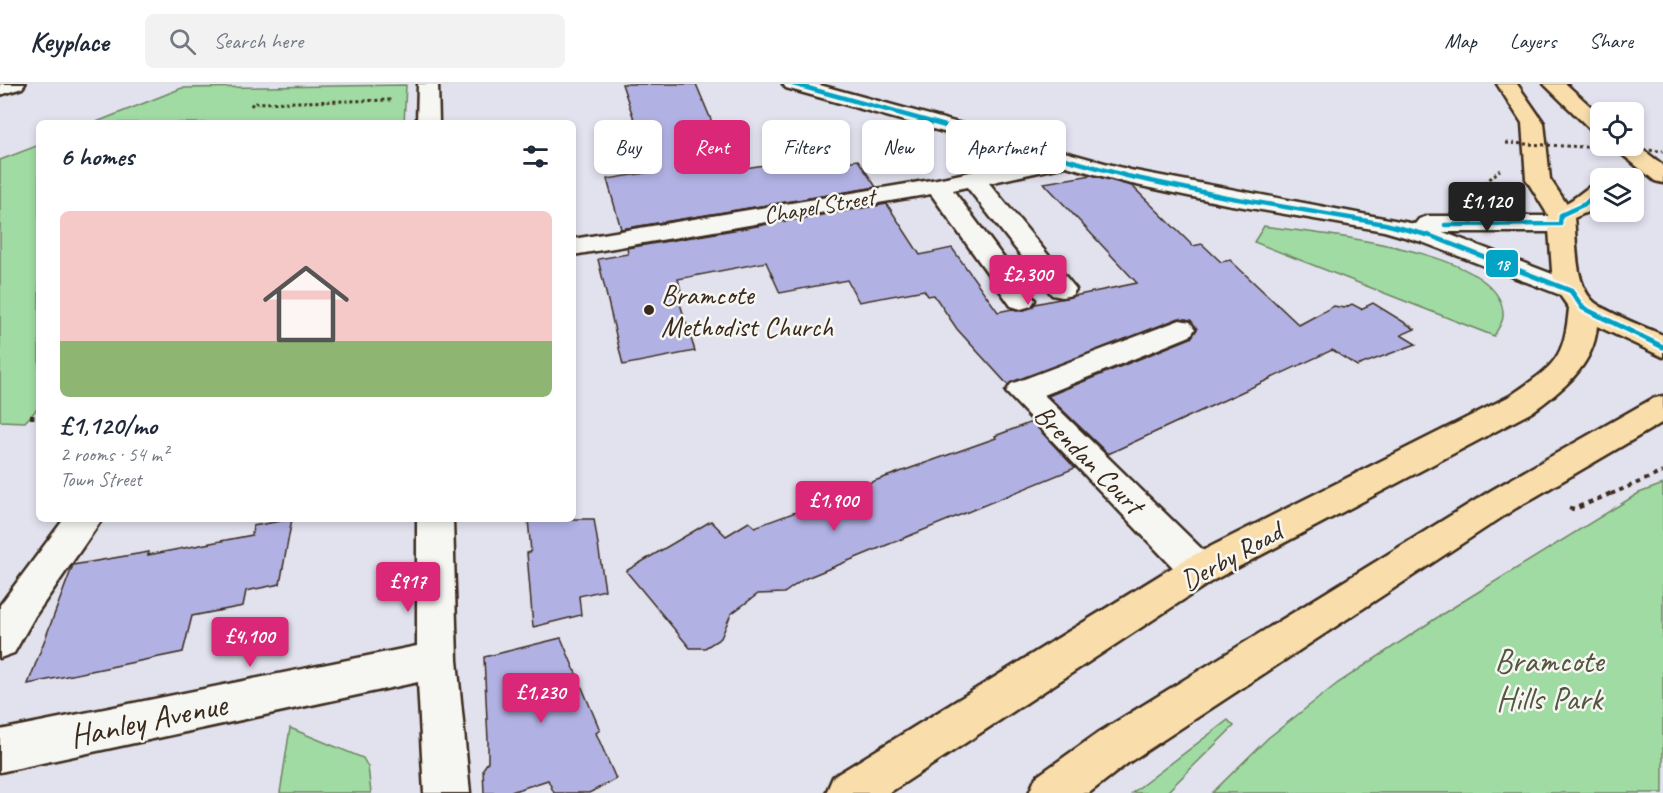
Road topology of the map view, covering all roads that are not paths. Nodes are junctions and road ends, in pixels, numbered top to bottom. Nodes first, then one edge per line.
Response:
1 (15, 84) edge
2 (793, 84) edge
3 (1507, 84) edge
4 (1554, 84) edge
5 (0, 89) edge
6 (427, 91) edge
7 (852, 91) edge
8 (1590, 117) edge
9 (428, 120) edge
10 (946, 121) edge
11 (1636, 156) edge
12 (1066, 160) edge
13 (997, 174) edge
14 (1663, 176) edge
15 (1644, 177) edge
16 (973, 179) junction
17 (937, 186) junction
18 (1590, 199) edge
19 (1561, 219) junction
20 (1384, 224) junction
21 (576, 246) edge
22 (1062, 289) dead end
23 (1577, 299) junction
24 (1021, 300) dead end
25 (1180, 329) dead end
26 (1663, 347) edge
27 (1663, 407) edge
28 (1663, 435) edge
29 (1607, 438) junction
30 (82, 522) edge
31 (435, 522) edge
32 (1199, 570) junction
33 (0, 641) edge
34 (437, 660) junction
35 (0, 751) edge
36 (447, 793) edge
37 (849, 793) edge
38 (1052, 793) edge

1 - 5 street
2 - 7 street
3 - 19 highway
4 - 8 highway
6 - 9 street
7 - 10 street
11 - 14 highway
12 - 20 street
13 - 16 street, Chapel Street
14 - 15 highway
16 - 17 street, Chapel Street
16 - 22 street
17 - 21 street, Chapel Street
17 - 24 street
18 - 19 highway
19 - 20 street
19 - 23 highway, Derby Road
20 - 23 street
23 - 26 highway
23 - 32 highway, Derby Road
25 - 32 street, Brendan Court
27 - 29 highway
28 - 29 highway
29 - 38 highway
30 - 33 street
31 - 34 street
32 - 37 highway, Derby Road
34 - 35 street, Hanley Avenue
34 - 36 street

